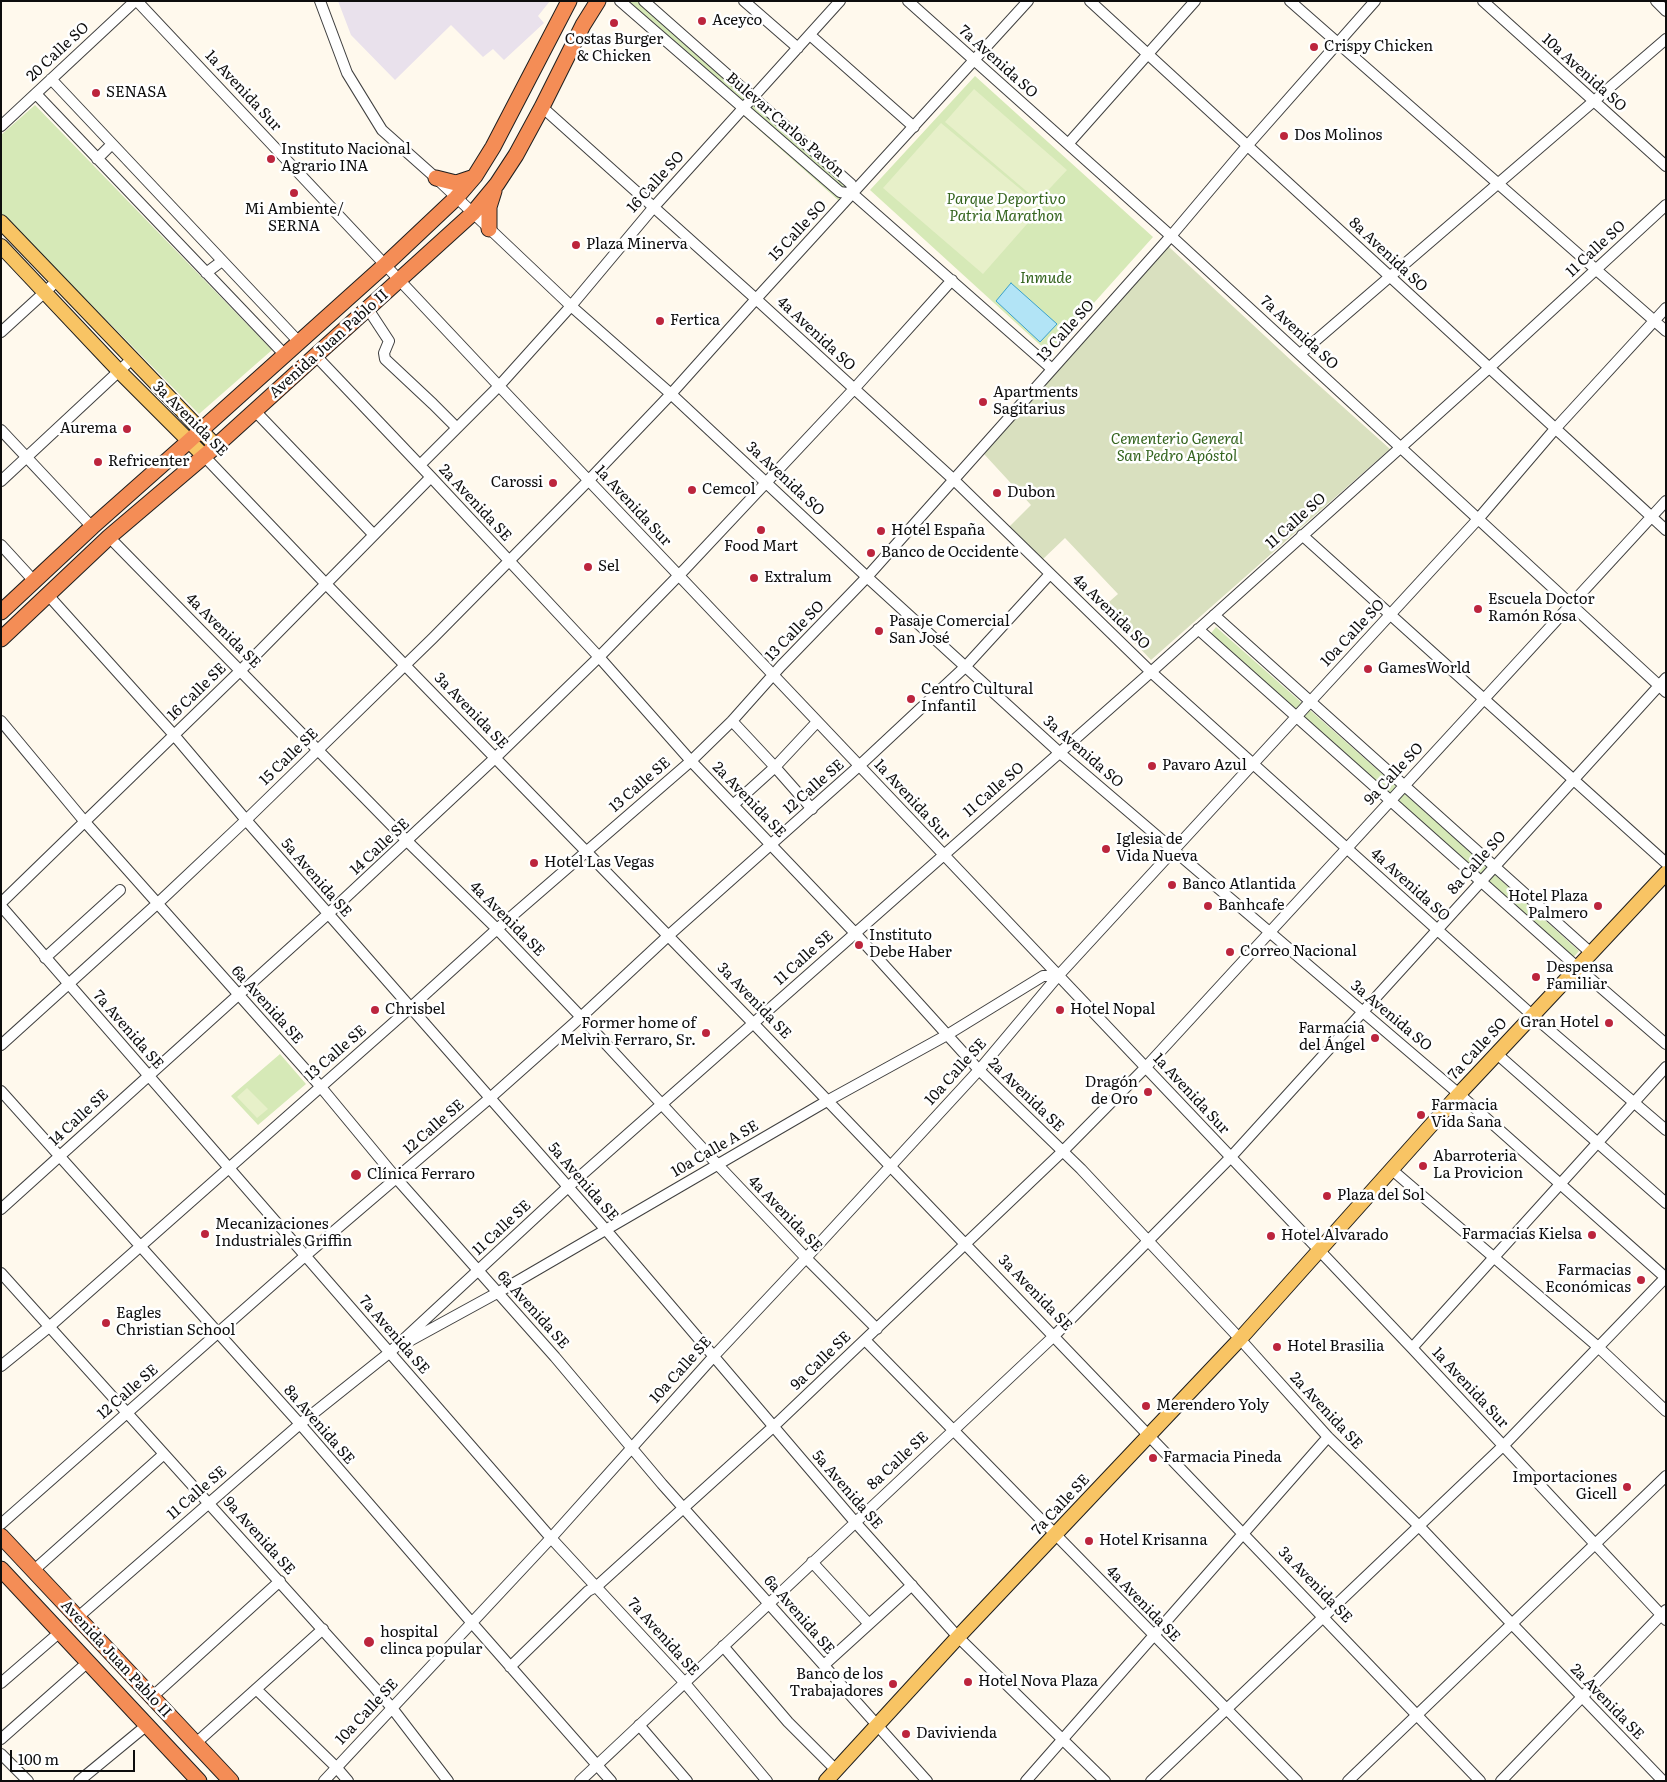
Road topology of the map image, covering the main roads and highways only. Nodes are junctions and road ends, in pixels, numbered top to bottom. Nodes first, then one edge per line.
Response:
1 (570, 1) edge
2 (598, 1) edge
3 (475, 176) junction
4 (436, 178) road end
5 (497, 184) junction
6 (1, 222) edge
7 (490, 229) road end
8 (1, 246) edge
9 (201, 430) junction
10 (189, 441) junction
11 (216, 446) junction
12 (204, 456) junction
13 (1, 612) edge
14 (1, 639) edge
15 (1666, 873) edge
16 (1319, 1252) joint
17 (1, 1536) edge
18 (1, 1569) edge
19 (199, 1781) edge
20 (231, 1781) edge
21 (826, 1781) edge

1 - 3 highway, Avenida Juan Pablo II
2 - 5 highway, Avenida Juan Pablo II
3 - 4 highway
3 - 9 highway, Avenida Juan Pablo II
5 - 7 highway
5 - 11 highway, Avenida Juan Pablo II
6 - 9 main road, 3a Avenida SE
8 - 10 main road, 3a Avenida SE
9 - 10 highway, Avenida Juan Pablo II
9 - 11 main road, 3a Avenida SE
10 - 12 main road, 3a Avenida SE
10 - 13 highway, Avenida Juan Pablo II
11 - 12 highway, Avenida Juan Pablo II
12 - 14 highway, Avenida Juan Pablo II
15 - 16 main road, 7a Calle SO
16 - 21 main road, 7a Calle SE
17 - 20 highway, Avenida Juan Pablo II
18 - 19 highway, Avenida Juan Pablo II

